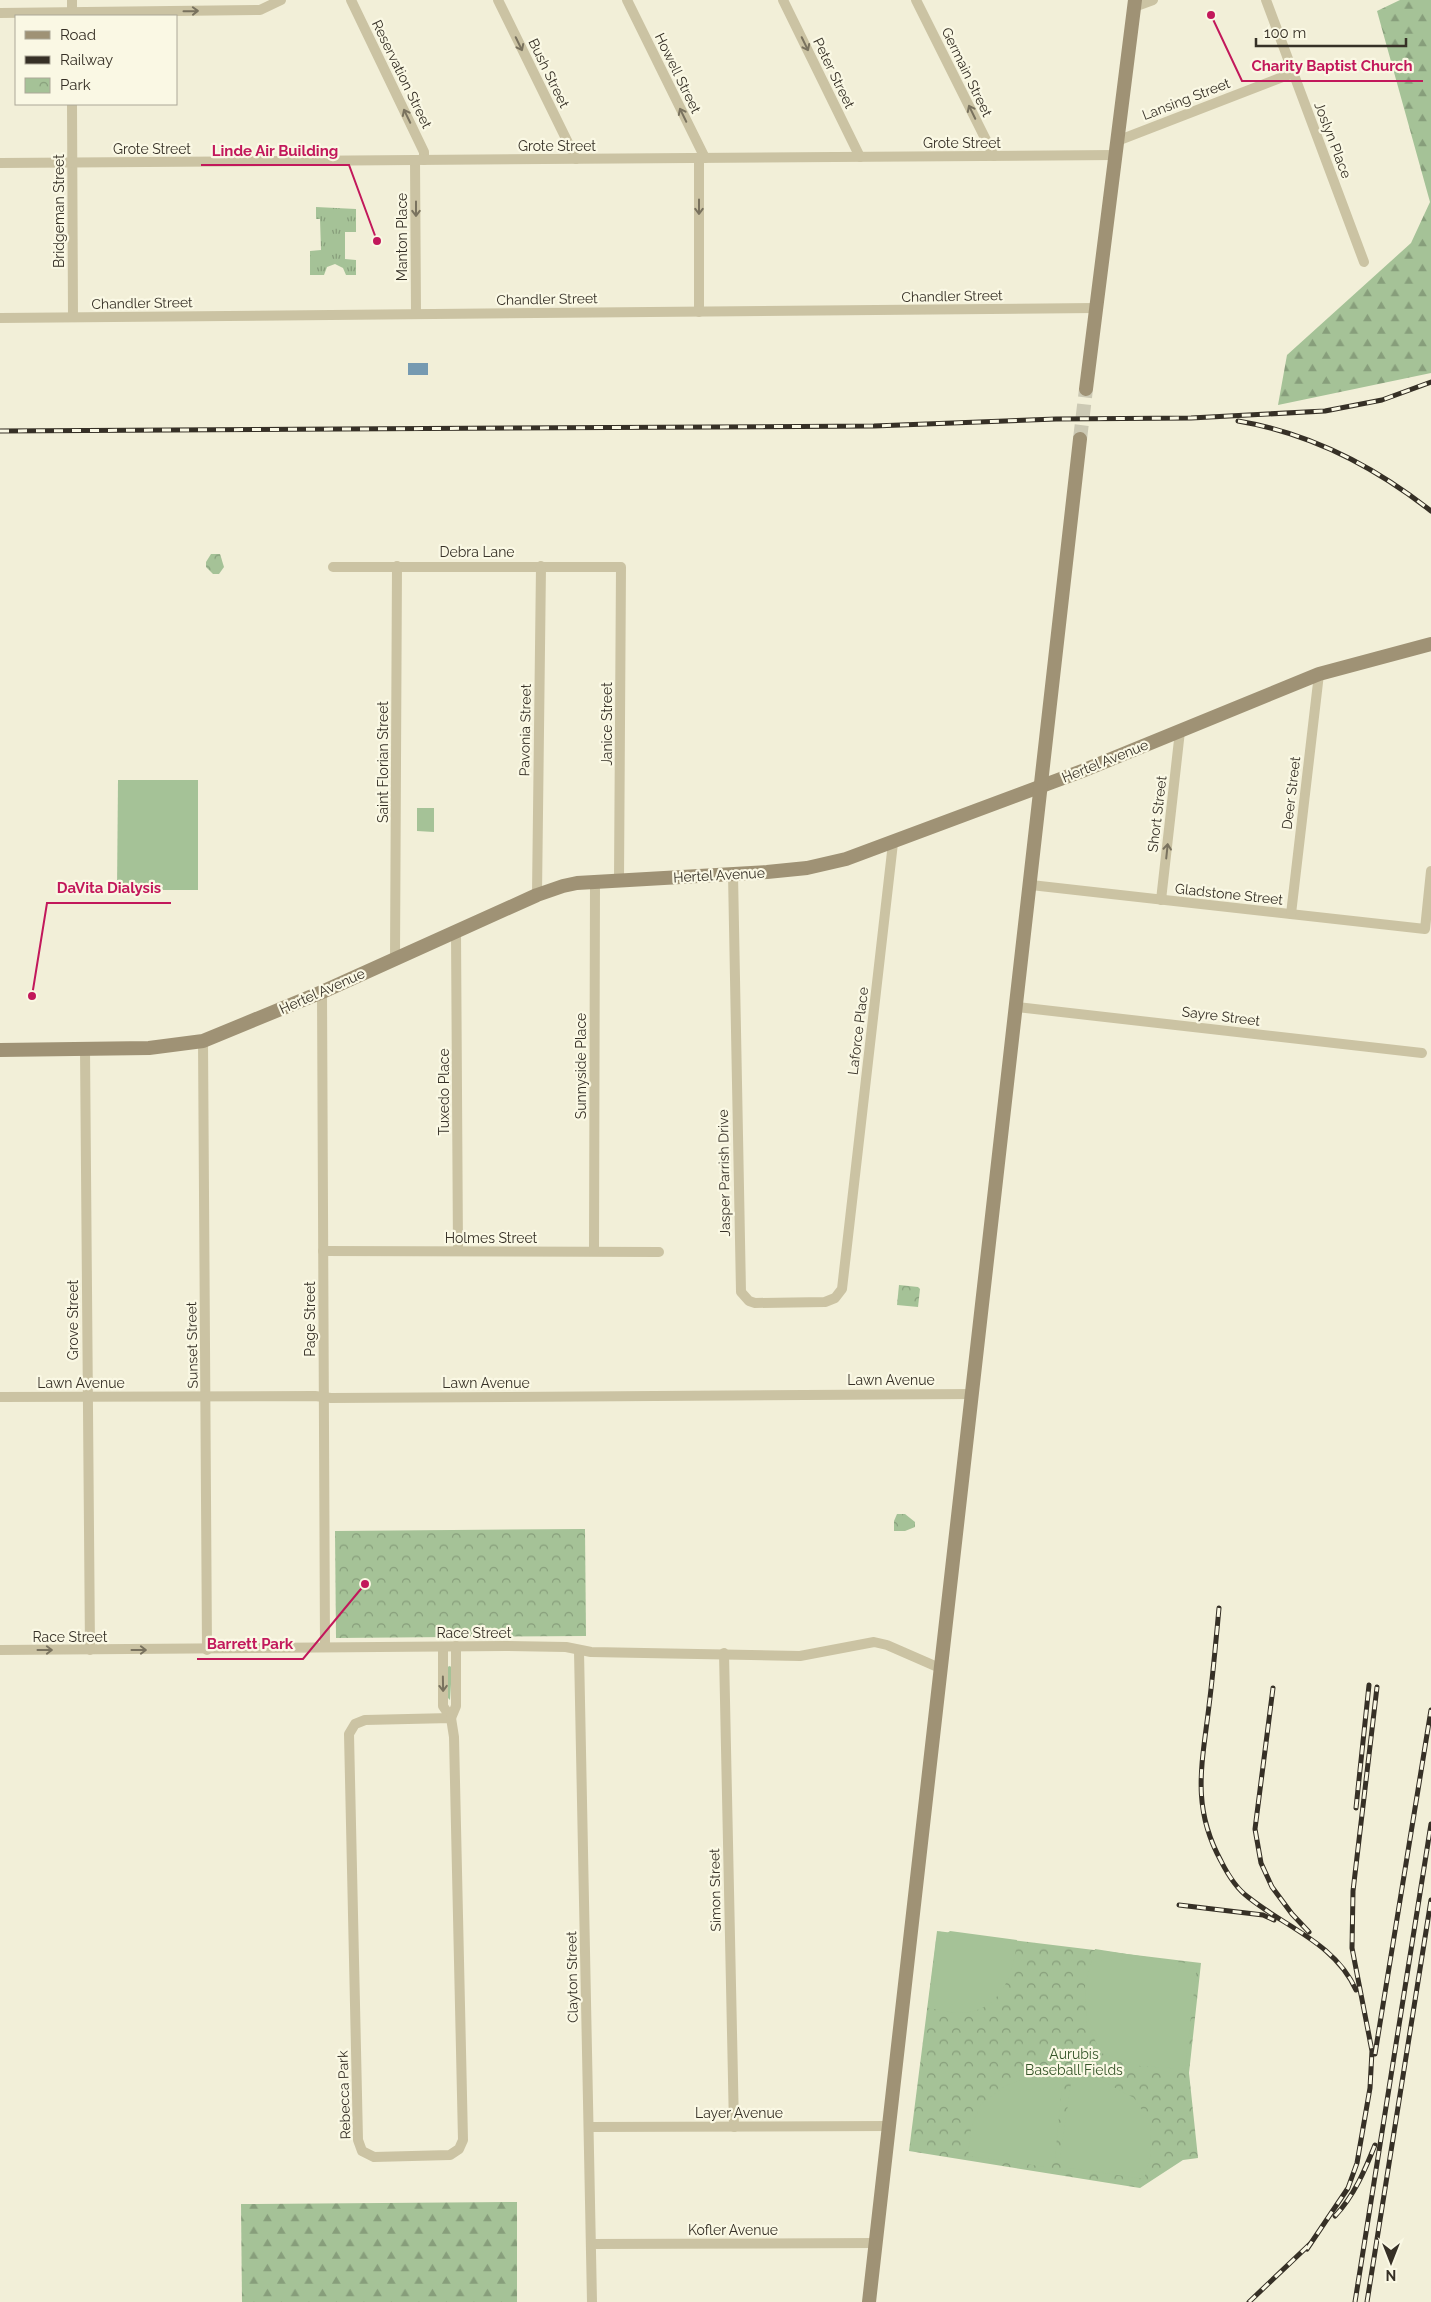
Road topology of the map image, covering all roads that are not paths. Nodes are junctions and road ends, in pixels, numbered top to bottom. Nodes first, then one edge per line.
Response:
1 (72, 0) edge
2 (281, 0) edge
3 (351, 0) edge
4 (498, 0) edge
5 (627, 0) edge
6 (783, 0) edge
7 (916, 0) edge
8 (1153, 0) edge
9 (1266, 0) edge
10 (1134, 3) edge
11 (0, 13) edge
12 (72, 14) edge
13 (1293, 73) junction
14 (72, 105) edge
15 (1117, 141) junction
16 (1115, 155) junction
17 (994, 156) junction
18 (860, 157) junction
19 (702, 158) junction
20 (576, 159) junction
21 (420, 160) junction
22 (0, 163) edge
23 (72, 163) junction
24 (1364, 262) dead end
25 (1095, 308) junction
26 (699, 312) junction
27 (416, 314) junction
28 (73, 317) junction
29 (0, 318) edge
30 (1086, 390) tunnel mouth
31 (1080, 439) tunnel mouth
32 (397, 566) junction
33 (541, 566) junction
34 (333, 567) dead end
35 (622, 567) joint
36 (1431, 644) edge
37 (1319, 674) junction
38 (1180, 731) junction
39 (1041, 786) junction
40 (893, 842) junction
41 (1431, 871) edge
42 (732, 874) junction
43 (619, 880) junction
44 (595, 882) junction
45 (1031, 885) junction
46 (537, 895) junction
47 (1161, 900) junction
48 (1291, 914) junction
49 (456, 932) junction
50 (395, 959) junction
51 (322, 992) junction
52 (1017, 1007) junction
53 (203, 1041) junction
54 (85, 1049) junction
55 (0, 1050) edge
56 (1422, 1054) dead end
57 (850, 1223) joint
58 (323, 1251) junction
59 (458, 1251) junction
60 (594, 1252) junction
61 (659, 1252) dead end
62 (973, 1394) junction
63 (206, 1396) junction
64 (0, 1397) edge
65 (88, 1397) junction
66 (324, 1397) junction
67 (456, 1646) junction
68 (325, 1647) junction
69 (443, 1647) junction
70 (0, 1650) edge
71 (90, 1650) junction
72 (207, 1650) junction
73 (579, 1651) junction
74 (724, 1653) junction
75 (942, 1669) junction
76 (451, 1718) junction
77 (888, 2126) junction
78 (589, 2127) junction
79 (734, 2127) junction
80 (875, 2243) junction
81 (591, 2244) junction
82 (592, 2302) edge
83 (868, 2302) edge

1 - 12 street
12 -> 2 street
21 -> 3 street, Reservation Street
4 -> 20 street, Bush Street
19 -> 5 street, Howell Street
6 -> 18 street, Peter Street
17 -> 7 street, Germain Street
8 - 10 street
9 - 13 street, Joslyn Place
10 - 15 main road
11 - 12 street
13 - 15 street, Lansing Street
13 - 24 street, Joslyn Place
14 - 23 street, Bridgeman Street
15 - 16 main road
16 - 17 street, Grote Street
16 - 25 main road
17 - 18 street, Grote Street
18 - 19 street, Grote Street
19 - 20 street, Grote Street
19 -> 26 street, Howell Street
20 - 21 street, Grote Street
21 - 23 street, Grote Street
21 -> 27 street, Manton Place
22 - 23 street, Grote Street
23 - 28 street, Bridgeman Street
25 - 26 street, Chandler Street
25 - 30 main road
26 - 27 street, Chandler Street
27 - 28 street, Chandler Street
28 - 29 street, Chandler Street
31 - 39 main road
32 - 33 street, Debra Lane
32 - 34 street, Debra Lane
32 - 50 street, Saint Florian Street
33 - 35 street, Debra Lane
33 - 46 street, Pavonia Street
35 - 43 street, Janice Street
36 - 37 main road, Hertel Avenue
37 - 38 main road, Hertel Avenue
37 - 48 street, Deer Street
38 - 39 main road, Hertel Avenue
47 -> 38 street, Short Street
39 - 40 main road, Hertel Avenue
39 - 45 main road
40 - 42 main road, Hertel Avenue
40 - 57 street, Laforce Place
41 - 48 street, Gladstone Street
42 - 43 main road, Hertel Avenue
42 - 57 street, Jasper Parrish Drive
43 - 44 main road, Hertel Avenue
44 - 46 main road, Hertel Avenue
44 - 60 street, Sunnyside Place
45 - 47 street, Gladstone Street
45 - 52 main road
46 - 49 main road, Hertel Avenue
47 - 48 street, Gladstone Street
49 - 50 main road, Hertel Avenue
49 - 59 street, Tuxedo Place
50 - 51 main road, Hertel Avenue
51 - 53 main road, Hertel Avenue
51 - 58 street, Page Street
52 - 56 street, Sayre Street
52 - 62 main road
53 - 54 main road, Hertel Avenue
53 - 63 street, Sunset Street
54 - 55 main road, Hertel Avenue
54 - 65 street, Grove Street
58 - 59 street, Holmes Street
58 - 66 street, Page Street
59 - 60 street, Holmes Street
60 - 61 street, Holmes Street
62 - 66 street, Lawn Avenue
62 - 75 main road
63 - 65 street, Lawn Avenue
63 - 66 street, Lawn Avenue
63 - 72 street, Sunset Street
64 - 65 street, Lawn Avenue
65 - 71 street, Grove Street
66 - 68 street, Page Street
67 - 69 street, Race Street
67 - 73 street, Race Street
67 - 76 street, Rebecca Park
68 - 69 street, Race Street
68 - 72 street, Race Street
69 -> 76 street, Rebecca Park
70 -> 71 street, Race Street
71 -> 72 street, Race Street
73 - 74 street, Race Street
73 - 78 street, Clayton Street
74 - 75 street, Race Street
74 - 79 street, Simon Street
75 - 77 main road
76 - 76 street, Rebecca Park
77 - 79 street, Layer Avenue
77 - 80 main road
78 - 79 street, Layer Avenue
78 - 81 street, Clayton Street
80 - 81 street, Kofler Avenue
80 - 83 main road
81 - 82 street, Clayton Street

